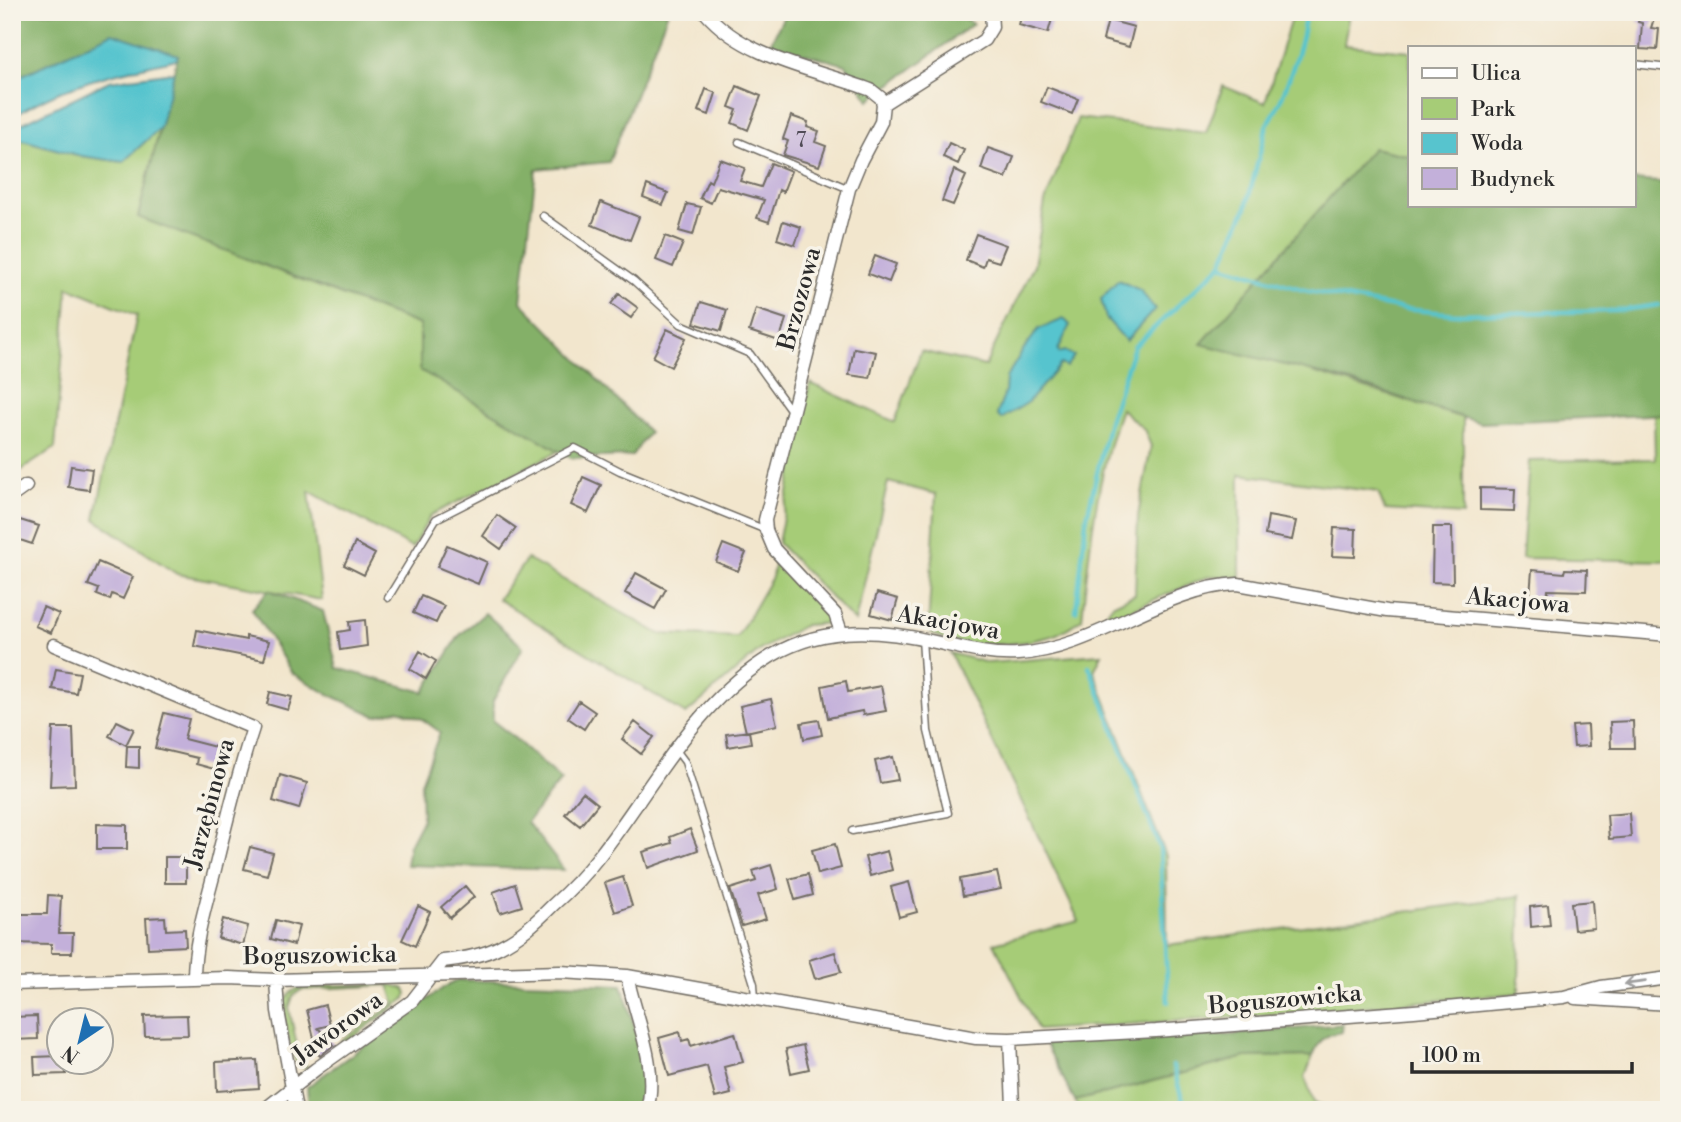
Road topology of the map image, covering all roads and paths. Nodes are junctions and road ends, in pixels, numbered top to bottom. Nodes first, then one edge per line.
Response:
1 (705, 12) edge
2 (991, 12) edge
3 (1636, 64) edge
4 (1669, 68) edge
5 (883, 104) junction
6 (739, 142) dead end
7 (849, 189) junction
8 (543, 216) dead end
9 (793, 414) junction
10 (26, 486) dead end
11 (12, 496) edge
12 (766, 530) junction
13 (388, 598) dead end
14 (841, 632) junction
15 (1669, 635) edge
16 (922, 639) junction
17 (54, 645) dead end
18 (676, 750) junction
19 (852, 831) dead end
20 (431, 975) junction
21 (627, 976) junction
22 (194, 978) junction
23 (1669, 978) edge
24 (276, 980) junction
25 (12, 984) edge
26 (1564, 997) junction
27 (755, 999) junction
28 (1669, 1004) edge
29 (1010, 1039) junction
30 (292, 1088) junction
31 (264, 1110) edge
32 (296, 1110) edge
33 (647, 1110) edge
34 (996, 1110) edge

1 - 5 street
2 - 5 street
3 - 4 lane
5 - 7 street, Brzozowa
6 - 7 lane
7 - 9 street, Brzozowa
8 - 9 lane
9 - 12 street, Brzozowa
10 - 11 street
12 - 13 lane
12 - 14 street
14 - 16 street, Akacjowa
14 - 18 street, Akacjowa
15 - 16 street, Akacjowa
16 - 19 lane
17 - 22 street, Jarzębinowa
18 - 20 street, Akacjowa
18 - 27 lane
20 - 21 street, Boguszowicka
20 - 24 street, Boguszowicka
20 - 30 street, Jaworowa
21 - 27 street, Boguszowicka
21 - 33 street
22 - 24 street, Boguszowicka
22 - 25 street, Boguszowicka
23 -> 26 street, Boguszowicka
24 - 30 street
26 - 28 street, Boguszowicka
26 - 29 street, Boguszowicka
27 - 29 street, Boguszowicka
29 - 34 street
30 - 31 street, Jaworowa
30 - 32 street

